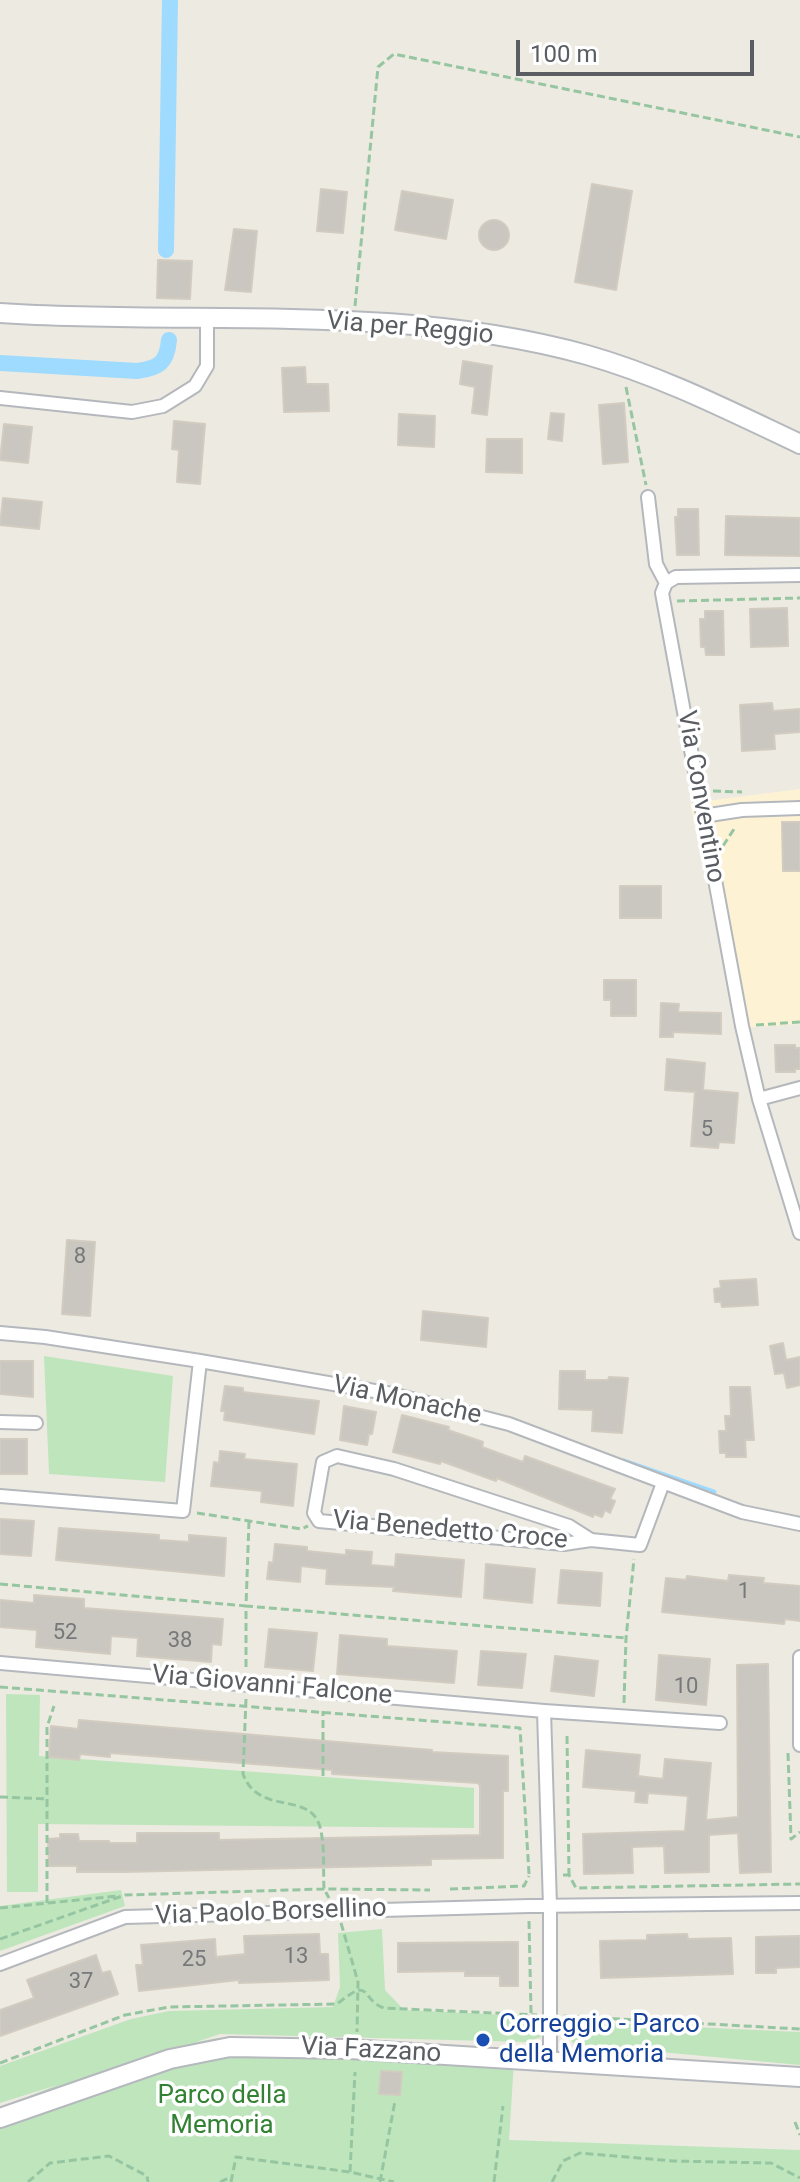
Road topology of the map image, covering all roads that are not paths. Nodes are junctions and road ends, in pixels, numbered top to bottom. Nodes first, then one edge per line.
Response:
1 (0, 313) edge
2 (207, 319) junction
3 (0, 398) edge
4 (800, 444) edge
5 (648, 497) road end
6 (800, 575) edge
7 (666, 583) junction
8 (800, 808) edge
9 (703, 816) junction
10 (800, 1088) edge
11 (759, 1099) junction
12 (800, 1233) edge
13 (0, 1333) edge
14 (200, 1361) junction
15 (0, 1422) edge
16 (36, 1423) dead end
17 (663, 1483) junction
18 (0, 1496) edge
19 (800, 1524) edge
20 (591, 1540) junction
21 (800, 1657) edge
22 (0, 1663) edge
23 (544, 1711) junction
24 (720, 1723) dead end
25 (800, 1745) edge
26 (800, 1903) edge
27 (550, 1906) junction
28 (0, 1964) edge
29 (550, 2062) junction
30 (800, 2077) edge
31 (0, 2118) edge

1 - 2 main road, Via per Reggio
2 - 3 street
2 - 4 main road, Via per Reggio
5 - 7 street, Via Conventino
6 - 7 street
7 - 9 street, Via Conventino
8 - 9 street
9 - 11 street, Via Conventino
10 - 11 street
11 - 12 street, Via Conventino
13 - 14 street, Via Monache
14 - 17 street, Via Monache
14 - 18 street
15 - 16 street
17 - 19 street, Via Monache
17 - 20 street, Via Benedetto Croce
20 - 20 street, Via Benedetto Croce
21 - 25 street
22 - 23 street, Via Giovanni Falcone
23 - 24 street, Via Giovanni Falcone
23 - 27 street
26 - 27 street, Via Paolo Borsellino
27 - 28 street, Via Paolo Borsellino
27 - 29 street
29 - 30 main road, Via Fazzano
29 - 31 main road, Via Fazzano

